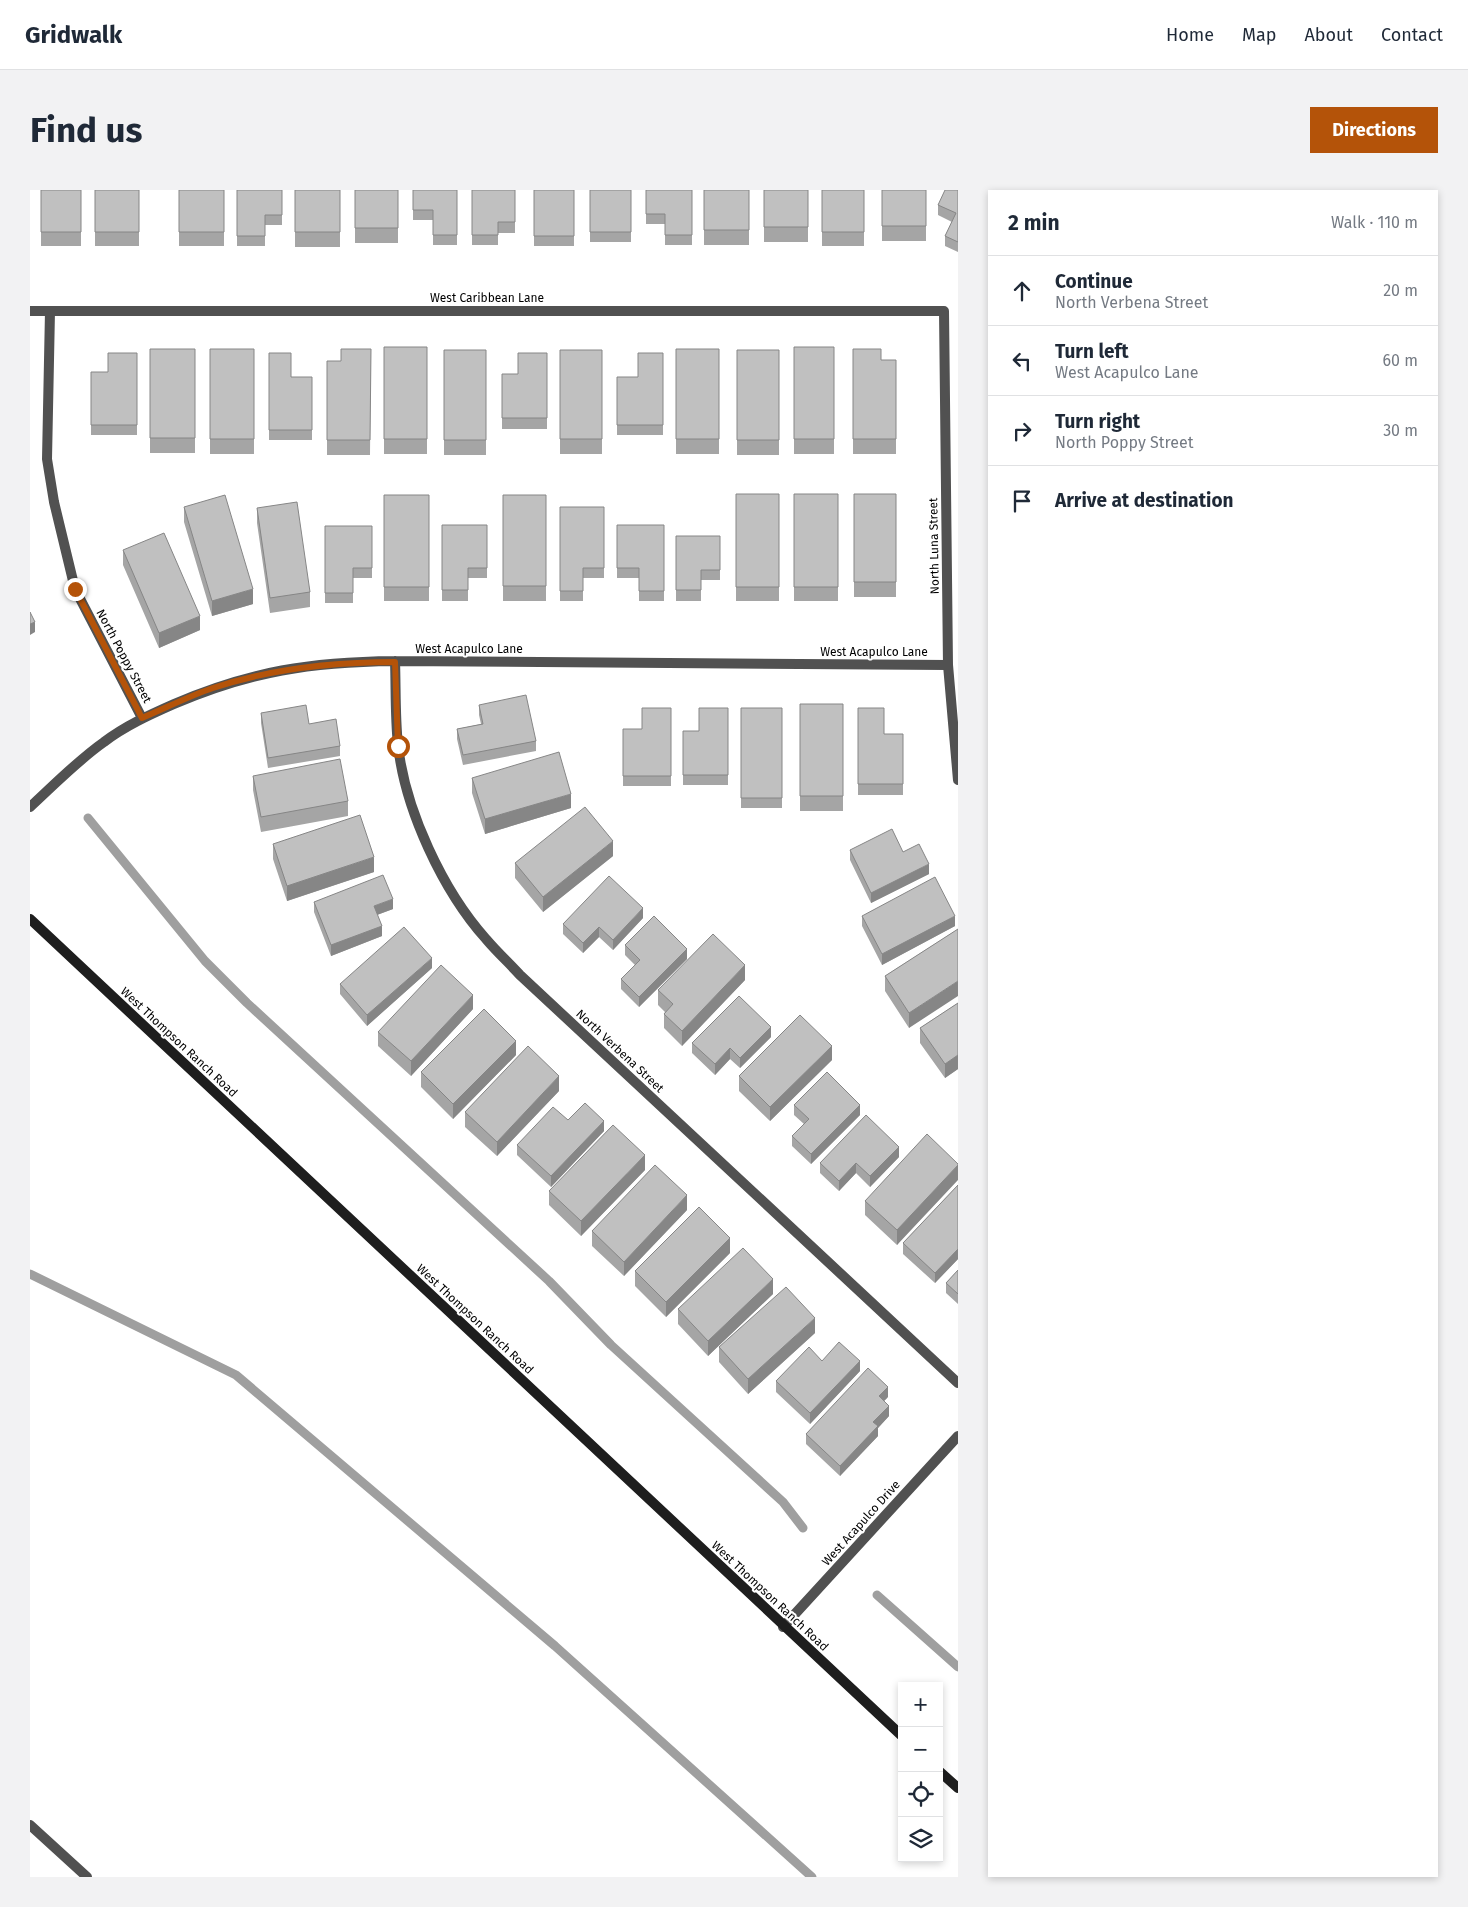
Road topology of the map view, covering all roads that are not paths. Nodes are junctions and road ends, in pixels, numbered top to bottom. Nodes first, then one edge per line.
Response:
1 (30, 310) edge
2 (50, 310) junction
3 (944, 310) joint
4 (395, 662) junction
5 (948, 665) junction
6 (142, 718) junction
7 (958, 780) edge
8 (30, 807) edge
9 (30, 919) edge
10 (958, 1383) edge
11 (958, 1436) edge
12 (783, 1627) junction
13 (898, 1732) edge
14 (940, 1772) edge
15 (958, 1788) edge
16 (30, 1825) edge
17 (87, 1877) edge

1 - 2 street, West Caribbean Lane
2 - 3 street, West Caribbean Lane
2 - 6 street, North Poppy Street
3 - 5 street, North Luna Street
4 - 5 street, West Acapulco Lane
4 - 6 street, West Acapulco Lane
4 - 10 street, North Verbena Street
5 - 7 street, North Luna Street
6 - 8 street, West Acapulco Lane
9 - 12 main road, West Thompson Ranch Road
11 - 12 street, West Acapulco Drive
12 - 13 main road, West Thompson Ranch Road
14 - 15 main road
16 - 17 street

